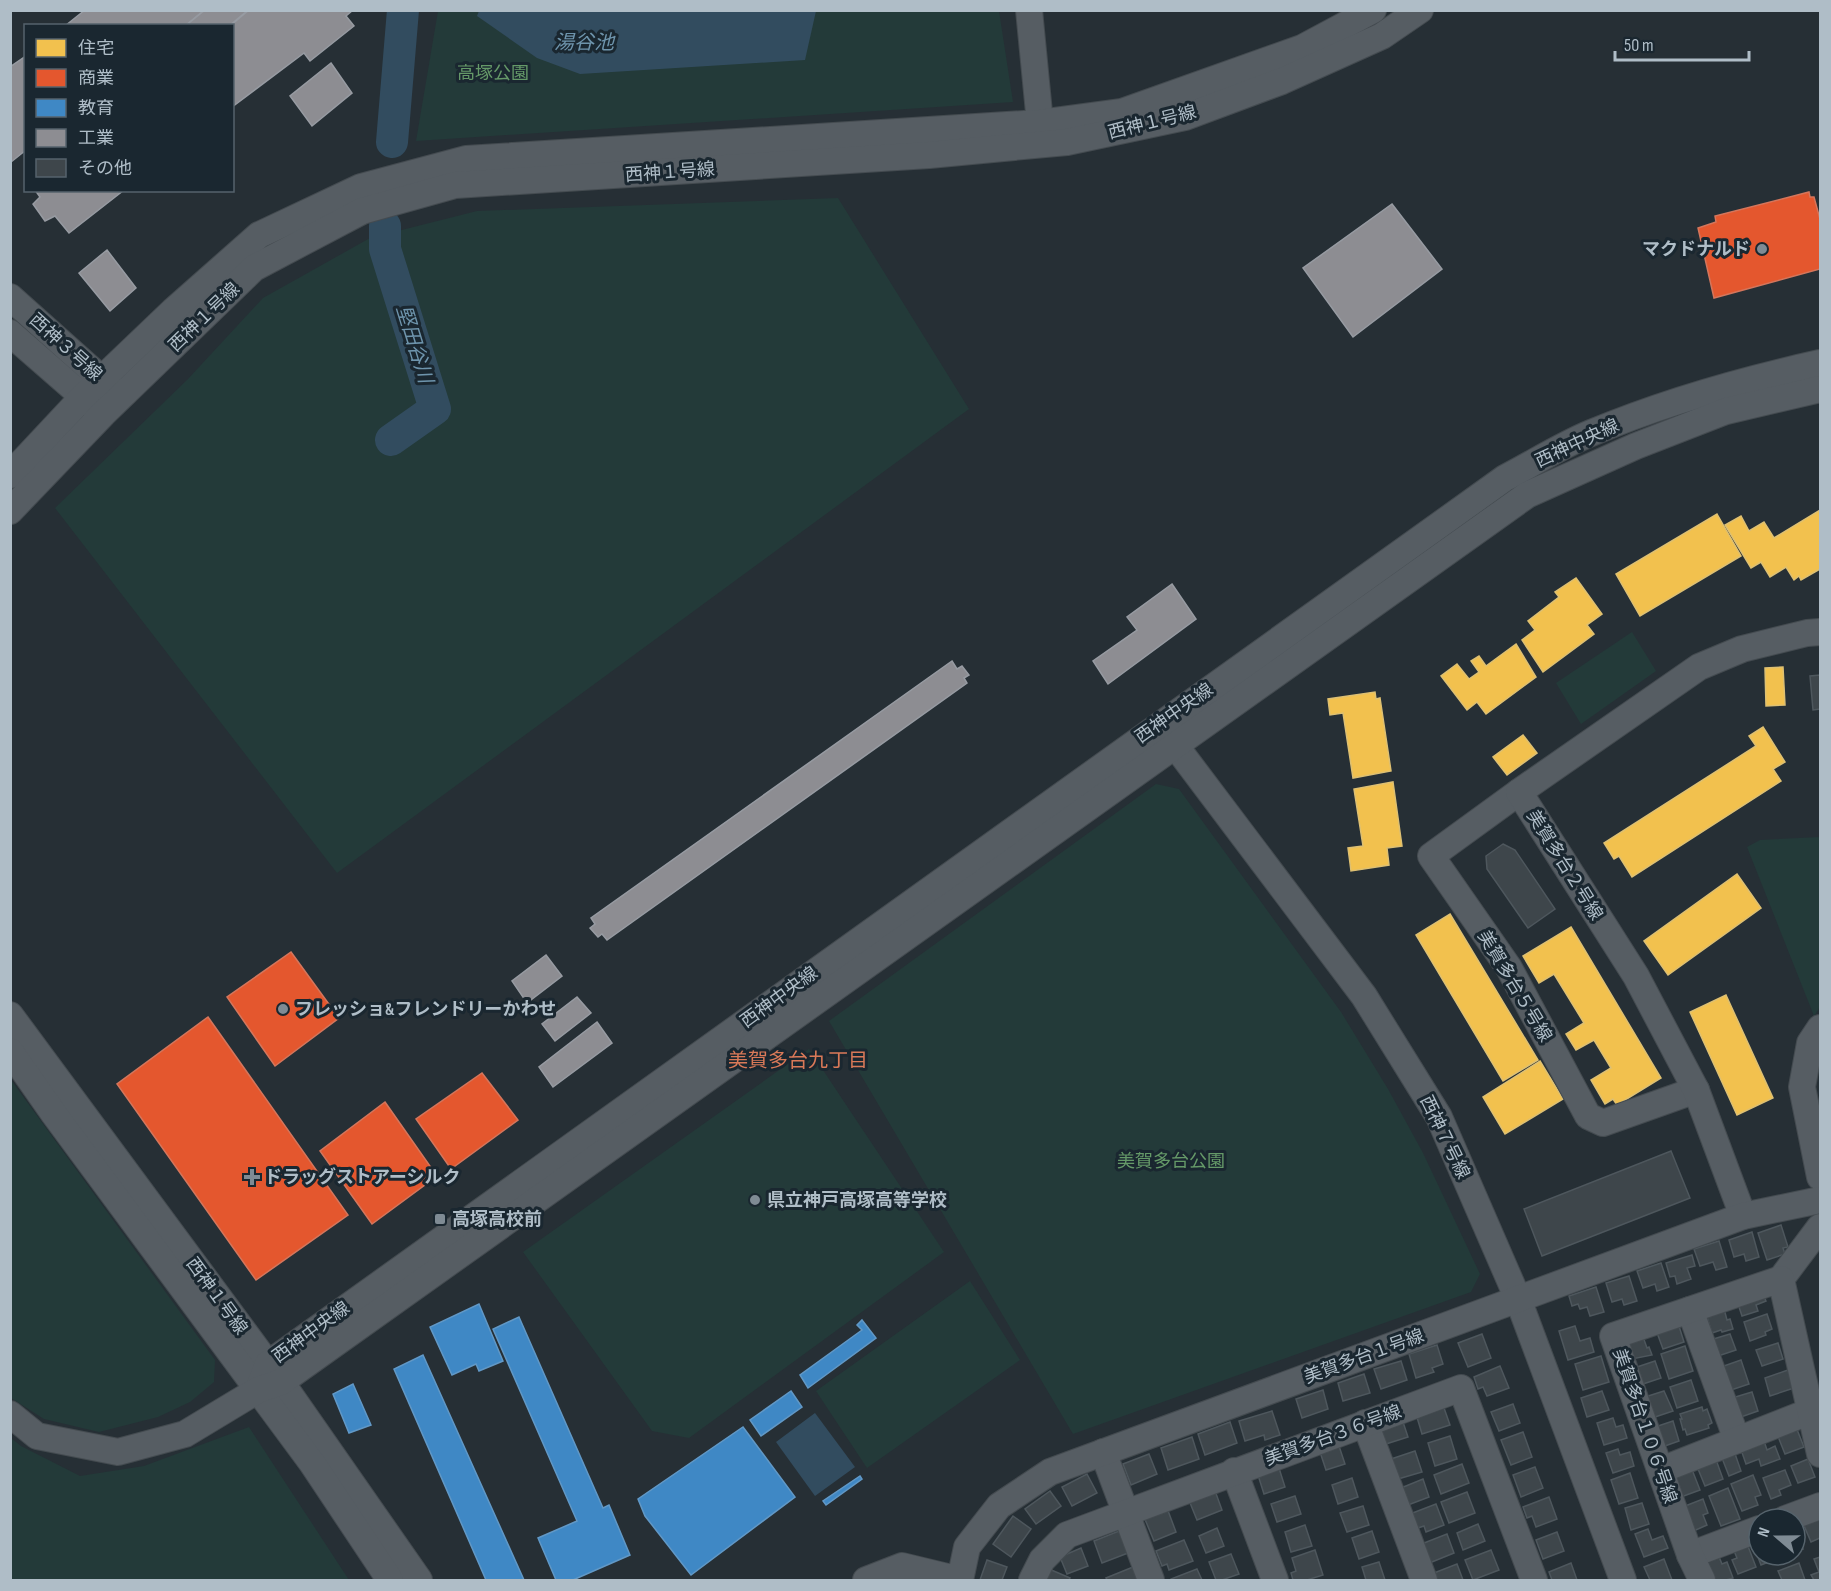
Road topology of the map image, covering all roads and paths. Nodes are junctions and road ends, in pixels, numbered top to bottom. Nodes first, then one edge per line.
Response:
1 (1029, 10) edge
2 (1373, 10) edge
3 (1420, 10) edge
4 (1040, 123) junction
5 (10, 297) edge
6 (10, 333) edge
7 (1821, 363) edge
8 (102, 379) junction
9 (1821, 389) edge
10 (83, 397) junction
11 (122, 397) junction
12 (103, 414) junction
13 (10, 475) edge
14 (10, 511) edge
15 (1821, 632) edge
16 (1159, 724) junction
17 (1175, 746) junction
18 (1519, 792) junction
19 (10, 1015) edge
20 (1821, 1028) edge
21 (10, 1051) edge
22 (1696, 1090) junction
23 (1821, 1177) edge
24 (1821, 1200) edge
25 (1743, 1216) junction
26 (1821, 1227) edge
27 (1781, 1279) junction
28 (1518, 1299) junction
29 (1690, 1310) junction
30 (269, 1379) junction
31 (1811, 1411) junction
32 (10, 1414) edge
33 (1365, 1423) junction
34 (1737, 1440) junction
35 (1103, 1452) junction
36 (1821, 1454) edge
37 (1661, 1470) junction
38 (1234, 1471) junction
39 (1125, 1511) junction
40 (1747, 1534) edge
41 (1690, 1555) junction
42 (390, 1581) edge
43 (419, 1581) edge
44 (866, 1581) edge
45 (960, 1581) edge
46 (1032, 1581) edge
47 (1151, 1581) edge
48 (1275, 1581) edge
49 (1424, 1581) edge
50 (1534, 1581) edge
51 (1623, 1581) edge
52 (1702, 1581) edge

1 - 4 street
2 - 4 street, 西神１号線
3 - 11 street, 西神１号線
4 - 8 street, 西神１号線
5 - 8 street, 西神３号線
6 - 10 street, 西神３号線
7 - 16 street, 西神中央線
8 - 10 street, 西神１号線
8 - 11 street, 西神３号線
9 - 17 street, 西神中央線
10 - 12 street, 西神３号線
10 - 13 street, 西神１号線
11 - 12 street, 西神１号線
12 - 14 street, 西神１号線
15 - 18 street, 美賀多台２号線
16 - 17 street, 西神７号線
16 - 30 street, 西神中央線
17 - 28 street, 西神７号線
17 - 30 street, 西神中央線
18 - 22 street, 美賀多台２号線
18 - 22 street, 美賀多台５号線
19 - 30 street, 西神１号線
20 - 23 street
21 - 30 street, 西神１号線
22 - 25 street, 美賀多台２号線
24 - 25 street, 美賀多台１号線
25 - 28 street, 美賀多台１号線
26 - 27 street
27 - 29 street, 美賀多台１０６号線
27 - 31 street
28 - 35 street, 美賀多台１号線
28 - 51 street, 西神７号線
29 - 34 street
29 - 37 street, 美賀多台１０６号線
30 - 32 street
30 - 42 street, 西神１号線
30 - 43 street, 西神１号線
31 - 34 street
31 - 36 street
33 - 38 street, 美賀多台３６号線
33 - 49 street
33 - 50 street, 美賀多台３６号線
34 - 37 street
35 - 39 street
35 - 45 street, 美賀多台１号線
37 - 41 street, 美賀多台１０６号線
38 - 39 street, 美賀多台３６号線
38 - 48 street
39 - 46 street, 美賀多台３６号線
39 - 47 street
40 - 41 street
41 - 52 street, 美賀多台１０６号線
44 - 45 street

